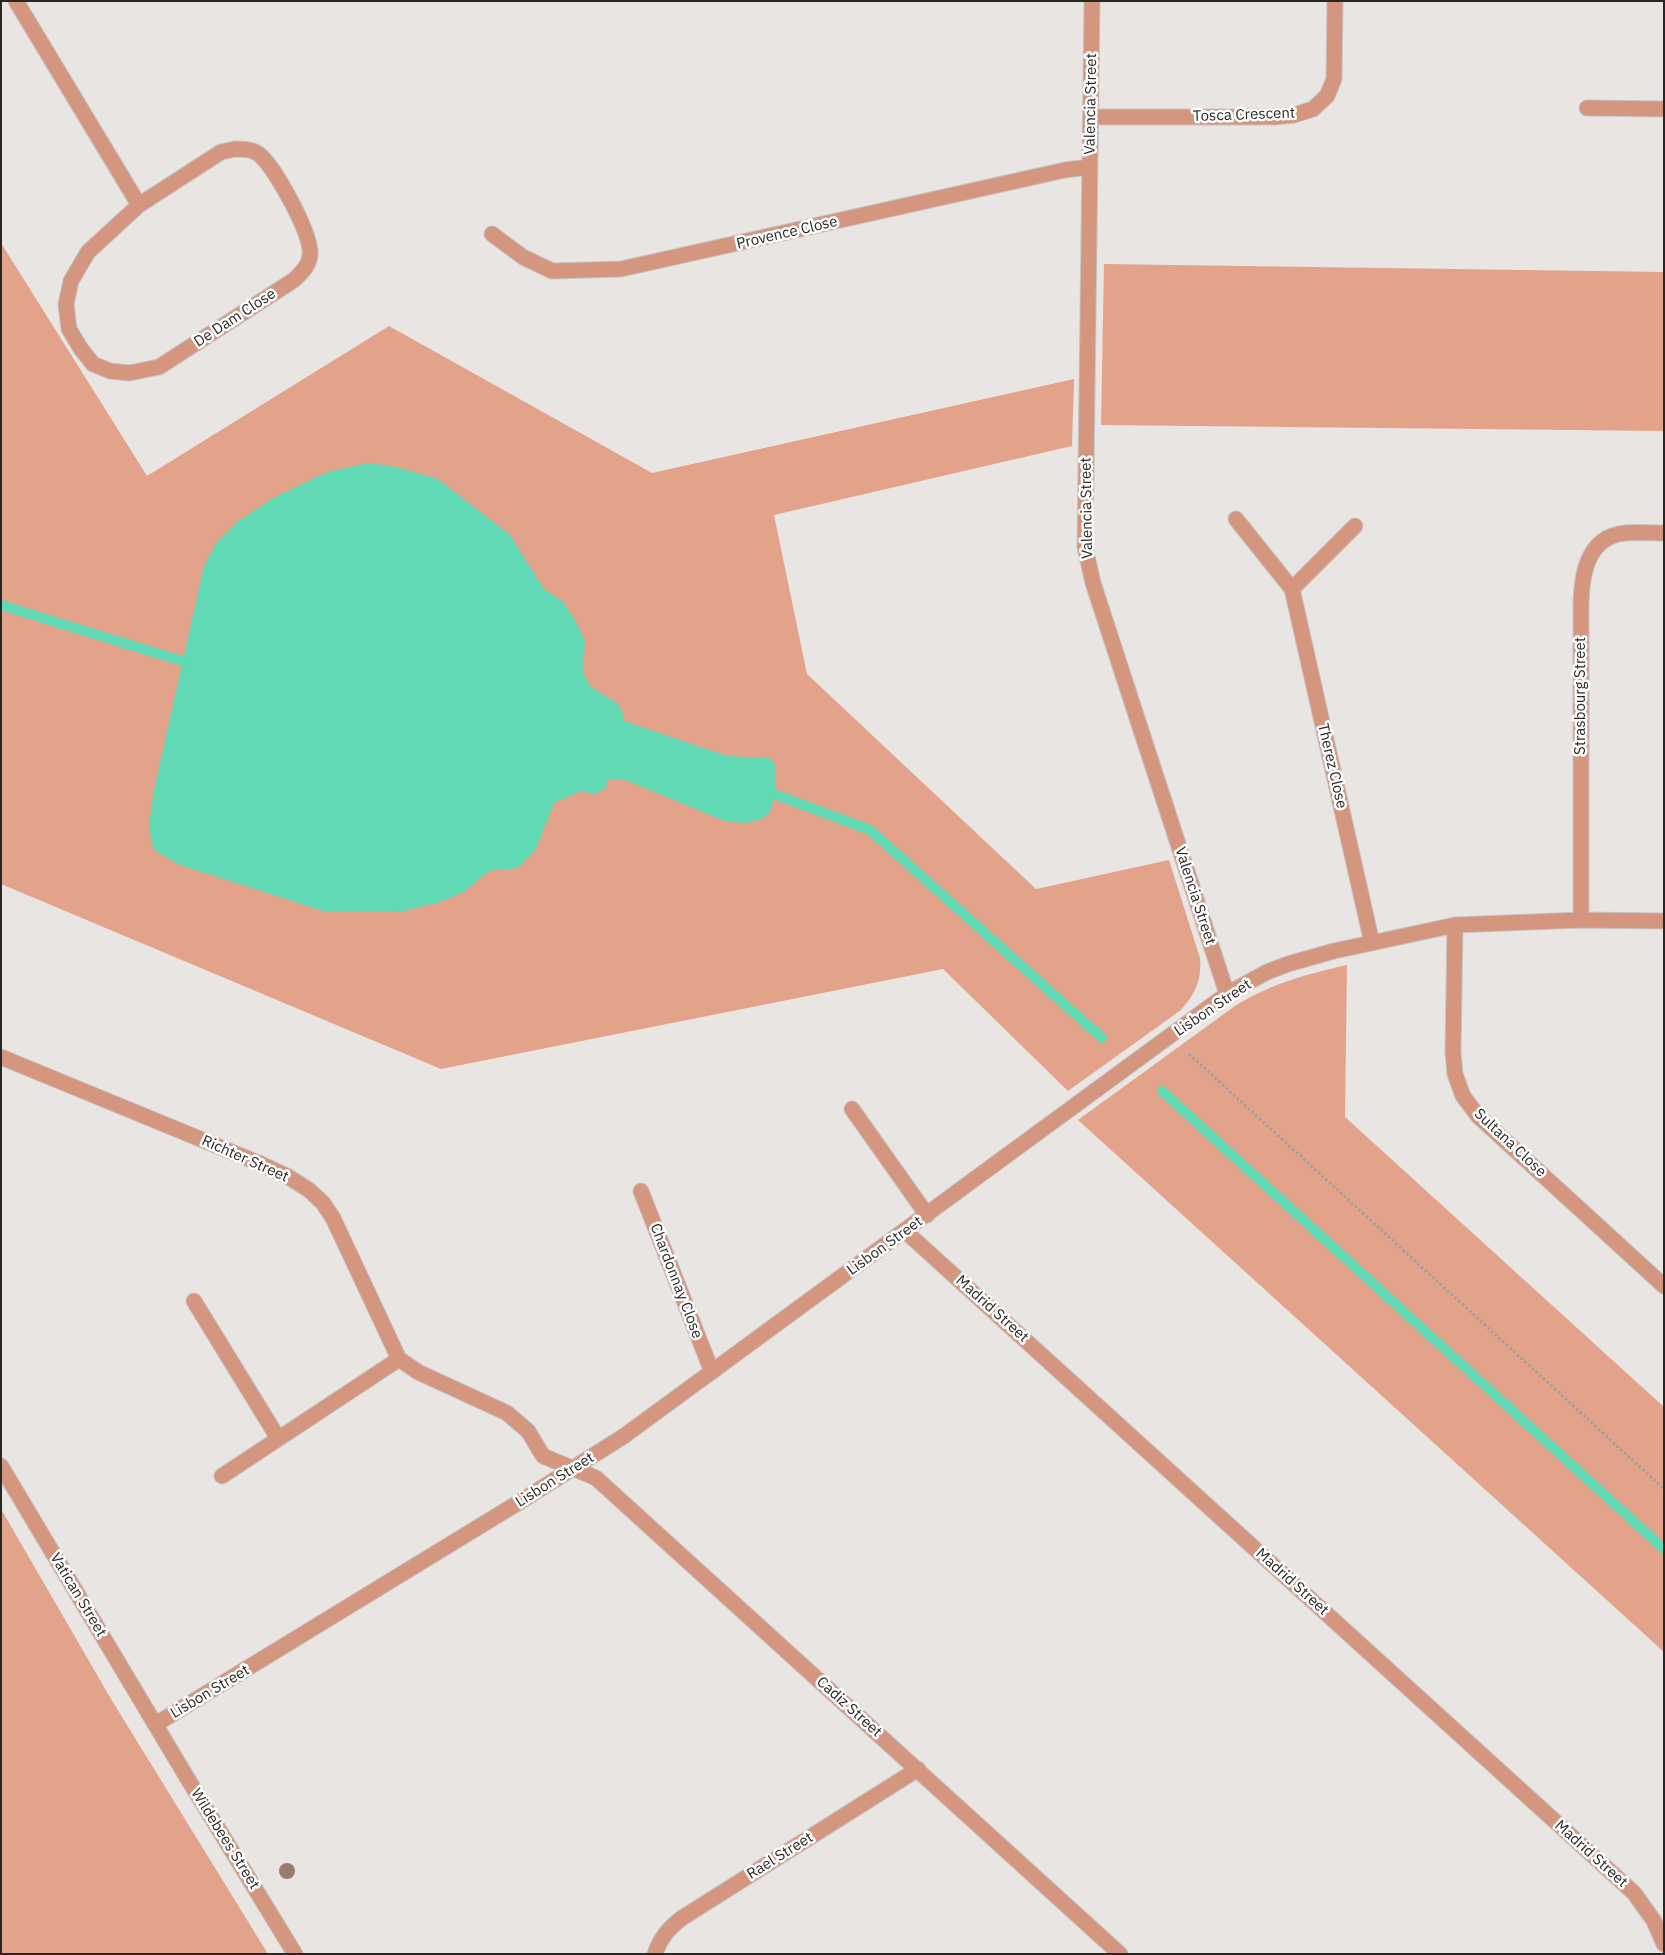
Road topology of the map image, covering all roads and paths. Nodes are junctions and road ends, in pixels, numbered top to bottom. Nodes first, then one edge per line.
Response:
1 (16, 1) edge
2 (1092, 1) edge
3 (1335, 1) edge
4 (1586, 108) dead end
5 (1664, 109) edge
6 (1091, 118) junction
7 (1090, 166) junction
8 (139, 205) junction
9 (492, 234) dead end
10 (1236, 519) dead end
11 (1355, 526) dead end
12 (1664, 533) edge
13 (1292, 589) junction
14 (1581, 920) junction
15 (1664, 921) edge
16 (1455, 925) junction
17 (1372, 943) junction
18 (1227, 994) junction
19 (1170, 1036) junction
20 (1, 1057) edge
21 (852, 1109) dead end
22 (641, 1190) dead end
23 (927, 1215) junction
24 (905, 1231) junction
25 (1664, 1286) edge
26 (194, 1301) dead end
27 (399, 1359) junction
28 (712, 1372) junction
29 (278, 1438) junction
30 (1, 1466) edge
31 (573, 1468) junction
32 (222, 1476) dead end
33 (1664, 1489) edge
34 (156, 1724) junction
35 (918, 1769) junction
36 (1664, 1944) edge
37 (295, 1954) edge
38 (655, 1954) edge
39 (1120, 1954) edge

1 - 8 street
2 - 6 street, Valencia Street
3 - 6 street, Tosca Crescent
4 - 5 street
6 - 7 street, Valencia Street
7 - 9 street, Provence Close
7 - 18 street, Valencia Street
8 - 8 street, De Dam Close
10 - 13 street, Therez Close
11 - 13 street
12 - 14 street, Strasbourg Street
13 - 17 street, Therez Close
14 - 15 street, Lisbon Street
14 - 16 street, Lisbon Street
16 - 17 street, Lisbon Street
16 - 25 street, Sultana Close
17 - 18 street, Lisbon Street
18 - 19 street, Lisbon Street
19 - 23 street, Lisbon Street
19 - 33 path
20 - 27 street, Richter Street
21 - 23 street
22 - 28 street, Chardonnay Close
23 - 24 street, Lisbon Street
24 - 28 street, Lisbon Street
24 - 36 street, Madrid Street
26 - 29 street
27 - 29 street
27 - 31 street
28 - 31 street, Lisbon Street
29 - 32 street
30 - 34 street, Vatican Street
31 - 34 street, Lisbon Street
31 - 35 street, Cadiz Street
34 - 37 street, Wildebees Street
35 - 38 street, Rael Street
35 - 39 street, Cadiz Street

